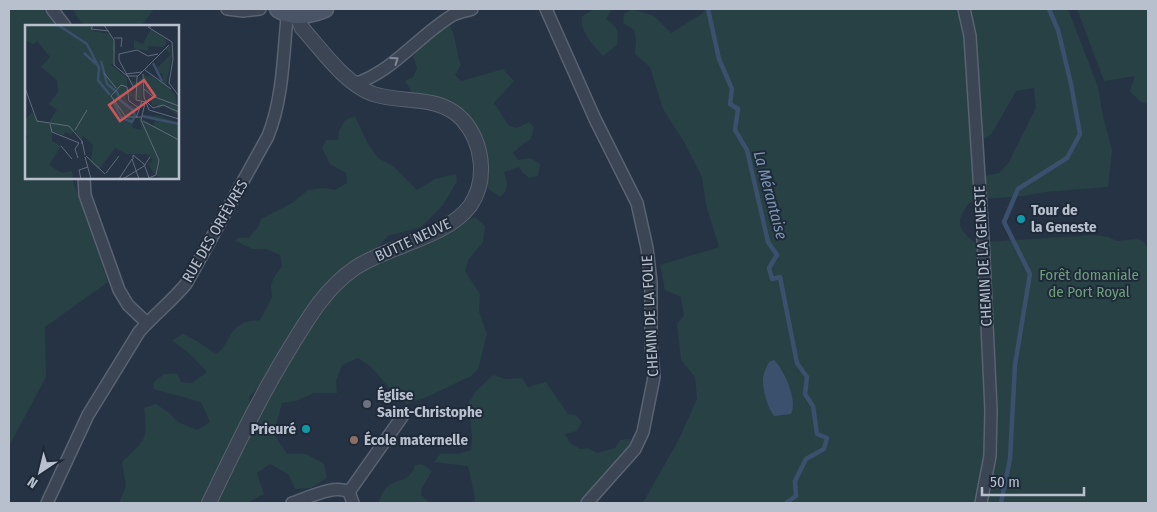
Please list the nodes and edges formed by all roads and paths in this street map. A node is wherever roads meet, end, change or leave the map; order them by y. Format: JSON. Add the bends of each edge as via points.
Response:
{"nodes":[{"id":1,"x":52,"y":9,"type":"edge"},
{"id":2,"x":227,"y":9,"type":"edge"},
{"id":3,"x":260,"y":9,"type":"edge"},
{"id":4,"x":325,"y":9,"type":"edge"},
{"id":5,"x":472,"y":9,"type":"edge"},
{"id":6,"x":546,"y":9,"type":"edge"},
{"id":7,"x":964,"y":9,"type":"edge"},
{"id":8,"x":291,"y":16,"type":"edge"},
{"id":9,"x":64,"y":25,"type":"edge"},
{"id":10,"x":354,"y":84,"type":"junction"},
{"id":11,"x":84,"y":179,"type":"edge"},
{"id":12,"x":147,"y":323,"type":"junction"},
{"id":13,"x":404,"y":414,"type":"dead end"},
{"id":14,"x":351,"y":498,"type":"edge"},
{"id":15,"x":47,"y":503,"type":"edge"},
{"id":16,"x":209,"y":503,"type":"edge"},
{"id":17,"x":292,"y":503,"type":"edge"},
{"id":18,"x":587,"y":503,"type":"edge"},
{"id":19,"x":982,"y":503,"type":"edge"}],
"edges":[{"from":1,"to":9,"type":"street"},
{"from":2,"to":3,"type":"street"},
{"from":4,"to":8,"type":"main road"},
{"from":10,"to":5,"type":"street","one_way":true,"via":[[365,81],[400,57],[437,25],[455,14]]},
{"from":6,"to":18,"type":"street","name":"CHEMIN DE LA FOLIE","via":[[637,203],[651,282],[654,377],[643,432],[635,449]]},
{"from":7,"to":19,"type":"street","name":"CHEMIN DE LA GENESTE","via":[[970,36],[991,410],[990,456]]},
{"from":8,"to":10,"type":"street","name":"BUTTE NEUVE"},
{"from":8,"to":12,"type":"street","name":"RUE DES ORFÈVRES","via":[[278,101],[268,136],[196,270],[172,301]]},
{"from":10,"to":16,"type":"street","name":"BUTTE NEUVE","via":[[390,98],[425,100],[450,109],[461,119],[476,140],[482,168],[476,195],[465,211],[449,224],[356,267],[324,296],[264,391]]},
{"from":11,"to":12,"type":"street","via":[[86,194],[119,290],[128,305]]},
{"from":12,"to":15,"type":"street","name":"RUE DES ORFÈVRES","via":[[88,414]]},
{"from":13,"to":14,"type":"street"},
{"from":14,"to":17,"type":"street","via":[[342,490],[332,490]]}]}
